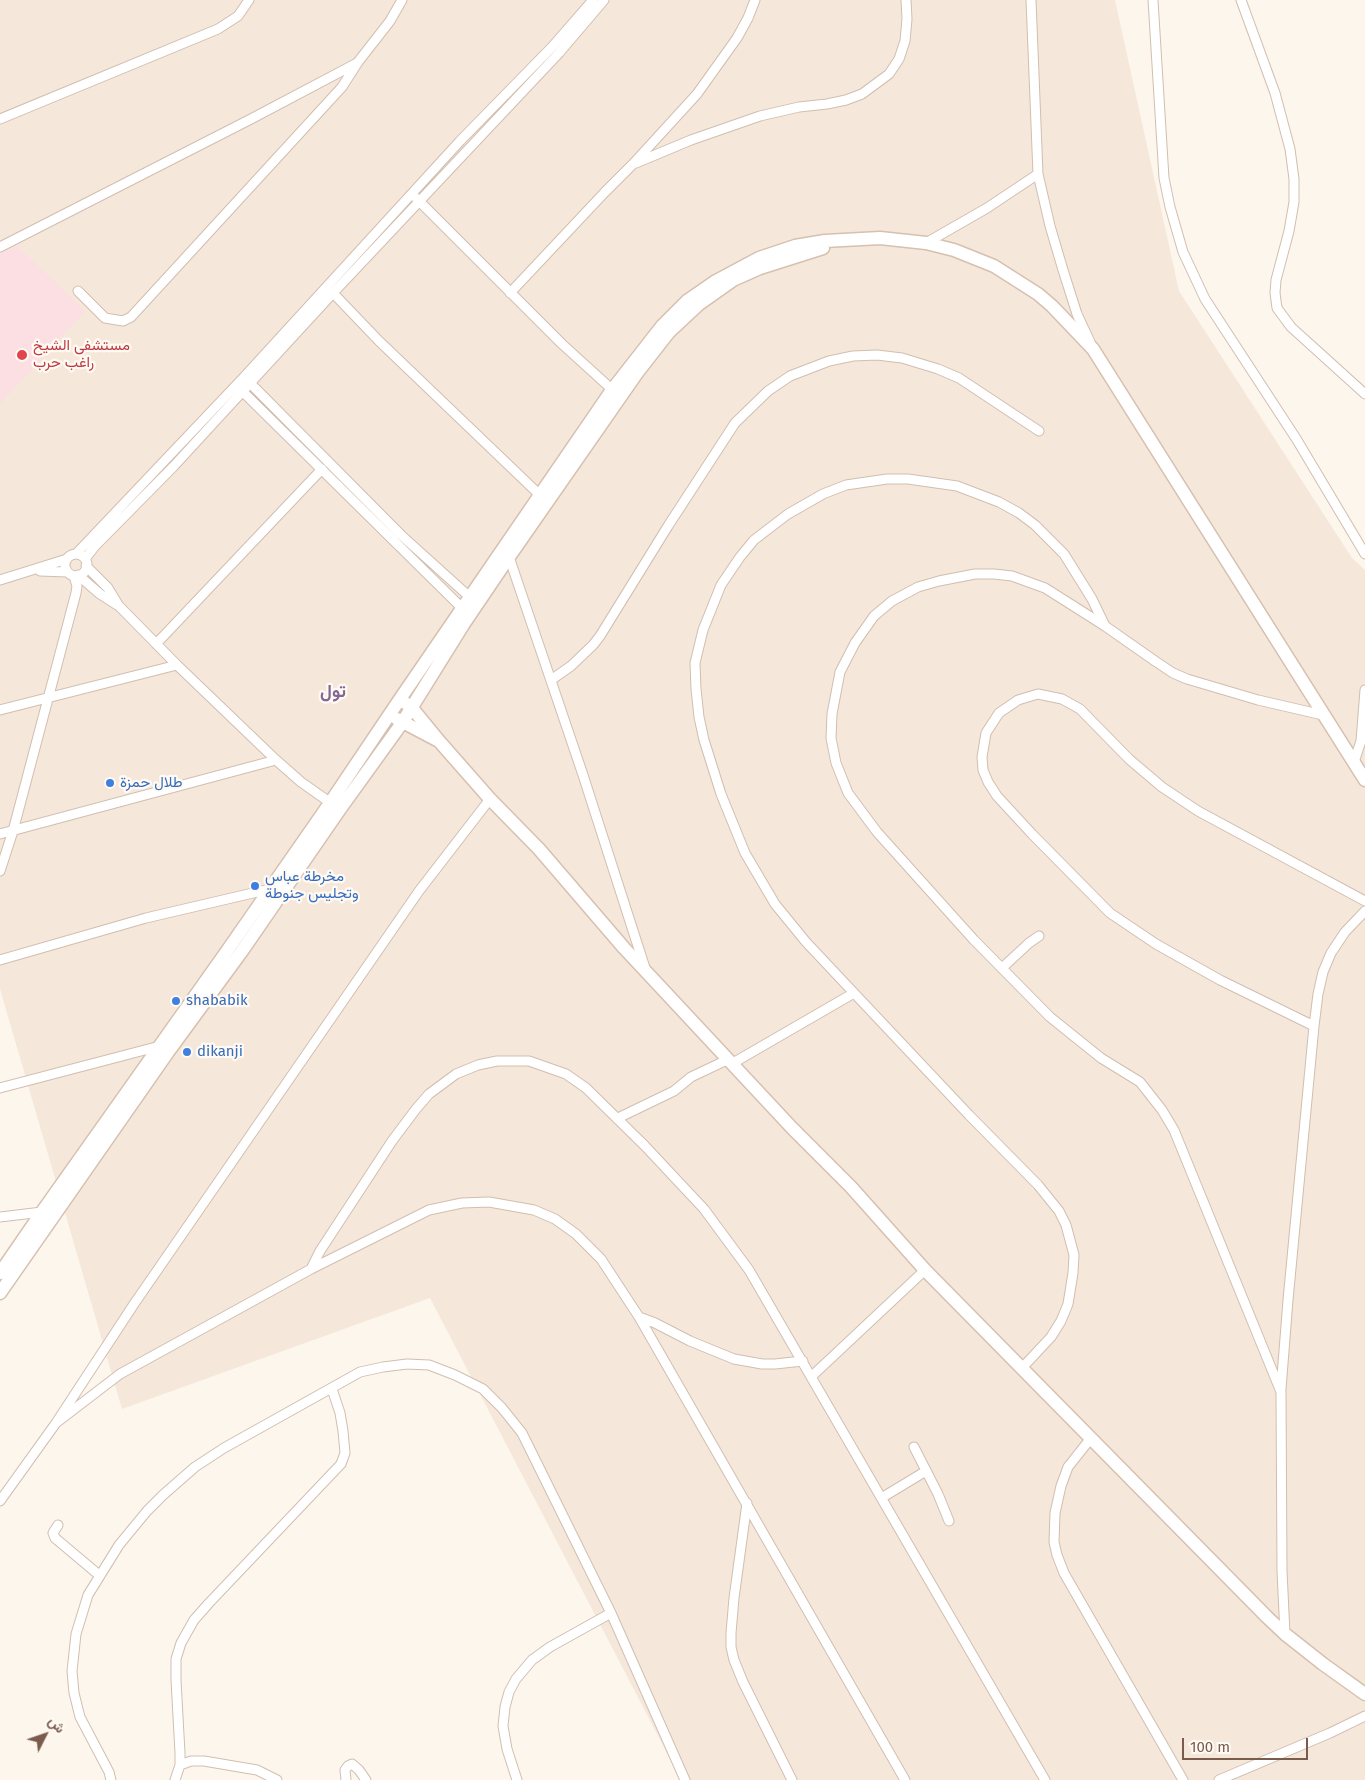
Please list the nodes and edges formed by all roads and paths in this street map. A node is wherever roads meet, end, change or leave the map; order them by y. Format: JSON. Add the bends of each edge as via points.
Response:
{"nodes":[{"id":1,"x":249,"y":0,"type":"edge"},
{"id":2,"x":402,"y":0,"type":"edge"},
{"id":3,"x":593,"y":0,"type":"edge"},
{"id":4,"x":604,"y":0,"type":"edge"},
{"id":5,"x":755,"y":0,"type":"edge"},
{"id":6,"x":906,"y":0,"type":"edge"},
{"id":7,"x":1031,"y":0,"type":"edge"},
{"id":8,"x":1153,"y":0,"type":"edge"},
{"id":9,"x":1241,"y":0,"type":"edge"},
{"id":10,"x":358,"y":62,"type":"junction"},
{"id":11,"x":0,"y":119,"type":"edge"},
{"id":12,"x":633,"y":164,"type":"junction"},
{"id":13,"x":1038,"y":174,"type":"junction"},
{"id":14,"x":412,"y":194,"type":"junction"},
{"id":15,"x":420,"y":201,"type":"junction"},
{"id":16,"x":926,"y":243,"type":"junction"},
{"id":17,"x":0,"y":246,"type":"edge"},
{"id":18,"x":78,"y":291,"type":"dead end"},
{"id":19,"x":333,"y":292,"type":"junction"},
{"id":20,"x":510,"y":293,"type":"junction"},
{"id":21,"x":1093,"y":349,"type":"junction"},
{"id":22,"x":247,"y":380,"type":"junction"},
{"id":23,"x":239,"y":389,"type":"junction"},
{"id":24,"x":617,"y":393,"type":"junction"},
{"id":25,"x":1365,"y":394,"type":"edge"},
{"id":26,"x":1038,"y":431,"type":"dead end"},
{"id":27,"x":322,"y":469,"type":"junction"},
{"id":28,"x":351,"y":492,"type":"junction"},
{"id":29,"x":544,"y":498,"type":"junction"},
{"id":30,"x":76,"y":554,"type":"junction"},
{"id":31,"x":1365,"y":554,"type":"edge"},
{"id":32,"x":509,"y":557,"type":"junction"},
{"id":33,"x":67,"y":559,"type":"junction"},
{"id":34,"x":85,"y":563,"type":"junction"},
{"id":35,"x":32,"y":571,"type":"junction"},
{"id":36,"x":73,"y":574,"type":"junction"},
{"id":37,"x":0,"y":580,"type":"edge"},
{"id":38,"x":469,"y":603,"type":"junction"},
{"id":39,"x":120,"y":606,"type":"junction"},
{"id":40,"x":1105,"y":626,"type":"junction"},
{"id":41,"x":156,"y":644,"type":"junction"},
{"id":42,"x":177,"y":665,"type":"junction"},
{"id":43,"x":550,"y":680,"type":"junction"},
{"id":44,"x":1365,"y":690,"type":"edge"},
{"id":45,"x":47,"y":698,"type":"junction"},
{"id":46,"x":400,"y":699,"type":"junction"},
{"id":47,"x":412,"y":708,"type":"junction"},
{"id":48,"x":0,"y":710,"type":"edge"},
{"id":49,"x":389,"y":714,"type":"junction"},
{"id":50,"x":1323,"y":715,"type":"junction"},
{"id":51,"x":402,"y":722,"type":"junction"},
{"id":52,"x":439,"y":741,"type":"junction"},
{"id":53,"x":276,"y":760,"type":"junction"},
{"id":54,"x":1354,"y":762,"type":"junction"},
{"id":55,"x":1365,"y":780,"type":"edge"},
{"id":56,"x":490,"y":799,"type":"junction"},
{"id":57,"x":335,"y":806,"type":"junction"},
{"id":58,"x":13,"y":832,"type":"junction"},
{"id":59,"x":0,"y":834,"type":"edge"},
{"id":60,"x":0,"y":871,"type":"edge"},
{"id":61,"x":275,"y":892,"type":"junction"},
{"id":62,"x":1365,"y":901,"type":"edge"},
{"id":63,"x":1365,"y":911,"type":"edge"},
{"id":64,"x":1039,"y":936,"type":"dead end"},
{"id":65,"x":0,"y":960,"type":"edge"},
{"id":66,"x":1002,"y":968,"type":"junction"},
{"id":67,"x":647,"y":973,"type":"junction"},
{"id":68,"x":854,"y":993,"type":"junction"},
{"id":69,"x":1314,"y":1026,"type":"junction"},
{"id":70,"x":164,"y":1049,"type":"junction"},
{"id":71,"x":731,"y":1061,"type":"junction"},
{"id":72,"x":0,"y":1088,"type":"edge"},
{"id":73,"x":618,"y":1118,"type":"junction"},
{"id":74,"x":47,"y":1215,"type":"junction"},
{"id":75,"x":0,"y":1217,"type":"edge"},
{"id":76,"x":311,"y":1269,"type":"junction"},
{"id":77,"x":925,"y":1270,"type":"junction"},
{"id":78,"x":0,"y":1273,"type":"edge"},
{"id":79,"x":0,"y":1293,"type":"edge"},
{"id":80,"x":639,"y":1317,"type":"junction"},
{"id":81,"x":803,"y":1361,"type":"junction"},
{"id":82,"x":1022,"y":1368,"type":"junction"},
{"id":83,"x":812,"y":1376,"type":"junction"},
{"id":84,"x":332,"y":1389,"type":"junction"},
{"id":85,"x":1281,"y":1392,"type":"junction"},
{"id":86,"x":56,"y":1423,"type":"junction"},
{"id":87,"x":1091,"y":1438,"type":"junction"},
{"id":88,"x":914,"y":1447,"type":"dead end"},
{"id":89,"x":926,"y":1471,"type":"junction"},
{"id":90,"x":883,"y":1497,"type":"junction"},
{"id":91,"x":0,"y":1501,"type":"edge"},
{"id":92,"x":747,"y":1503,"type":"junction"},
{"id":93,"x":949,"y":1521,"type":"dead end"},
{"id":94,"x":58,"y":1525,"type":"dead end"},
{"id":95,"x":99,"y":1575,"type":"junction"},
{"id":96,"x":611,"y":1613,"type":"junction"},
{"id":97,"x":1285,"y":1634,"type":"junction"},
{"id":98,"x":1365,"y":1694,"type":"edge"},
{"id":99,"x":1365,"y":1716,"type":"edge"},
{"id":100,"x":180,"y":1765,"type":"junction"},
{"id":101,"x":111,"y":1780,"type":"edge"},
{"id":102,"x":176,"y":1780,"type":"edge"},
{"id":103,"x":277,"y":1780,"type":"edge"},
{"id":104,"x":346,"y":1780,"type":"edge"},
{"id":105,"x":366,"y":1780,"type":"edge"},
{"id":106,"x":517,"y":1780,"type":"edge"},
{"id":107,"x":684,"y":1780,"type":"edge"},
{"id":108,"x":792,"y":1780,"type":"edge"},
{"id":109,"x":905,"y":1780,"type":"edge"},
{"id":110,"x":1045,"y":1780,"type":"edge"},
{"id":111,"x":1183,"y":1780,"type":"edge"},
{"id":112,"x":1219,"y":1780,"type":"edge"}],
"edges":[{"from":1,"to":11,"type":"street","via":[[238,16],[218,29]]},
{"from":2,"to":10,"type":"street"},
{"from":3,"to":14,"type":"street"},
{"from":4,"to":15,"type":"street","via":[[559,53]]},
{"from":5,"to":12,"type":"street","via":[[748,18],[719,64]]},
{"from":6,"to":12,"type":"street","via":[[905,41],[899,59],[889,74],[862,94],[760,116]]},
{"from":7,"to":13,"type":"street"},
{"from":8,"to":31,"type":"street","via":[[1164,178],[1183,252],[1204,299],[1297,440]]},
{"from":9,"to":25,"type":"street","via":[[1275,93],[1290,149],[1294,179],[1294,202],[1276,280],[1277,308],[1291,327]]},
{"from":10,"to":17,"type":"street"},
{"from":10,"to":18,"type":"street","via":[[342,87],[131,317],[121,322],[105,318]]},
{"from":12,"to":20,"type":"street"},
{"from":13,"to":16,"type":"street"},
{"from":13,"to":21,"type":"street","via":[[1063,270],[1077,314]]},
{"from":14,"to":15,"type":"street"},
{"from":14,"to":22,"type":"street"},
{"from":15,"to":19,"type":"street"},
{"from":15,"to":20,"type":"street"},
{"from":16,"to":21,"type":"street","via":[[973,257],[1018,280],[1052,306]]},
{"from":16,"to":24,"type":"street","via":[[880,238],[825,241],[795,246],[748,262],[687,302],[662,326]]},
{"from":19,"to":22,"type":"street"},
{"from":19,"to":29,"type":"street","via":[[379,341]]},
{"from":20,"to":24,"type":"street"},
{"from":21,"to":50,"type":"street"},
{"from":22,"to":23,"type":"street"},
{"from":22,"to":28,"type":"street"},
{"from":23,"to":27,"type":"street"},
{"from":23,"to":30,"type":"street"},
{"from":23,"to":34,"type":"street","via":[[144,497],[95,546]]},
{"from":24,"to":29,"type":"street"},
{"from":26,"to":43,"type":"street","via":[[959,378],[902,358],[853,356],[822,363],[790,376],[768,391],[735,424],[593,646]]},
{"from":27,"to":28,"type":"street"},
{"from":27,"to":41,"type":"street"},
{"from":28,"to":38,"type":"street"},
{"from":29,"to":32,"type":"street"},
{"from":29,"to":38,"type":"street"},
{"from":30,"to":33,"type":"street"},
{"from":30,"to":34,"type":"street"},
{"from":32,"to":38,"type":"street"},
{"from":32,"to":43,"type":"street"},
{"from":33,"to":35,"type":"street"},
{"from":33,"to":36,"type":"street","via":[[65,566]]},
{"from":34,"to":36,"type":"street","via":[[84,572]]},
{"from":34,"to":39,"type":"street"},
{"from":35,"to":36,"type":"street"},
{"from":35,"to":37,"type":"street"},
{"from":36,"to":39,"type":"street"},
{"from":36,"to":45,"type":"street","via":[[77,589]]},
{"from":38,"to":46,"type":"street"},
{"from":38,"to":47,"type":"street"},
{"from":39,"to":41,"type":"street"},
{"from":40,"to":50,"type":"street","via":[[1173,673],[1258,700]]},
{"from":40,"to":66,"type":"street","via":[[1031,582],[994,574],[958,576],[918,588],[892,601],[867,625],[840,672],[830,738],[848,793],[898,856]]},
{"from":40,"to":68,"type":"street","via":[[1092,598],[1064,554],[1035,525],[999,502],[957,486],[908,479],[846,485],[812,499],[775,523],[754,540],[735,563],[711,608],[695,663],[704,740],[734,829],[756,873],[783,914]]},
{"from":41,"to":42,"type":"street"},
{"from":42,"to":45,"type":"street"},
{"from":42,"to":53,"type":"street"},
{"from":43,"to":67,"type":"street"},
{"from":44,"to":54,"type":"street","via":[[1361,741]]},
{"from":45,"to":48,"type":"street"},
{"from":45,"to":58,"type":"street"},
{"from":46,"to":47,"type":"street"},
{"from":46,"to":49,"type":"street"},
{"from":47,"to":51,"type":"street"},
{"from":47,"to":52,"type":"street"},
{"from":49,"to":51,"type":"street"},
{"from":49,"to":57,"type":"street"},
{"from":50,"to":54,"type":"street"},
{"from":51,"to":52,"type":"street"},
{"from":51,"to":57,"type":"street"},
{"from":52,"to":56,"type":"street"},
{"from":53,"to":57,"type":"street"},
{"from":53,"to":58,"type":"street"},
{"from":54,"to":55,"type":"street"},
{"from":56,"to":67,"type":"street","via":[[539,849]]},
{"from":56,"to":86,"type":"street","via":[[419,891],[134,1304]]},
{"from":57,"to":61,"type":"street"},
{"from":58,"to":59,"type":"street"},
{"from":58,"to":60,"type":"street"},
{"from":61,"to":65,"type":"street","via":[[146,918]]},
{"from":61,"to":70,"type":"street"},
{"from":62,"to":69,"type":"street","via":[[1198,811],[1162,787],[1080,709],[1062,699],[1038,694],[1018,700],[999,713],[986,732],[983,770],[997,796],[1110,913],[1156,944],[1220,980]]},
{"from":63,"to":69,"type":"street","via":[[1330,953],[1322,972]]},
{"from":64,"to":66,"type":"street"},
{"from":66,"to":85,"type":"street","via":[[1050,1017],[1101,1058],[1140,1082],[1162,1110],[1174,1130]]},
{"from":67,"to":71,"type":"street"},
{"from":68,"to":71,"type":"street"},
{"from":68,"to":82,"type":"street","via":[[1038,1185],[1066,1225],[1074,1255],[1068,1304],[1051,1337]]},
{"from":69,"to":85,"type":"street"},
{"from":70,"to":72,"type":"street"},
{"from":70,"to":74,"type":"street"},
{"from":71,"to":73,"type":"street","via":[[691,1077],[674,1091]]},
{"from":71,"to":77,"type":"street"},
{"from":73,"to":76,"type":"street","via":[[586,1088],[547,1066],[529,1061],[497,1061],[465,1070],[435,1089],[416,1109]]},
{"from":73,"to":81,"type":"street","via":[[727,1238]]},
{"from":74,"to":75,"type":"street"},
{"from":74,"to":78,"type":"street"},
{"from":74,"to":79,"type":"street"},
{"from":76,"to":80,"type":"street","via":[[429,1210],[462,1203],[489,1202],[534,1210],[555,1219],[576,1234],[601,1259]]},
{"from":76,"to":86,"type":"street","via":[[120,1374]]},
{"from":77,"to":82,"type":"street"},
{"from":77,"to":83,"type":"street"},
{"from":80,"to":81,"type":"street","via":[[734,1359],[762,1364]]},
{"from":80,"to":92,"type":"street"},
{"from":81,"to":83,"type":"street"},
{"from":82,"to":87,"type":"street"},
{"from":83,"to":90,"type":"street"},
{"from":84,"to":95,"type":"street","via":[[195,1467],[146,1511]]},
{"from":84,"to":96,"type":"street","via":[[360,1372],[407,1364],[429,1365],[483,1389],[522,1433]]},
{"from":84,"to":100,"type":"street","via":[[343,1431],[345,1453],[341,1464],[209,1603],[194,1620],[181,1643],[176,1659]]},
{"from":85,"to":97,"type":"street"},
{"from":86,"to":91,"type":"street"},
{"from":87,"to":97,"type":"street"},
{"from":87,"to":111,"type":"street","via":[[1068,1467],[1061,1486],[1055,1513],[1056,1555]]},
{"from":88,"to":89,"type":"street"},
{"from":89,"to":90,"type":"street"},
{"from":89,"to":93,"type":"street"},
{"from":90,"to":110,"type":"street"},
{"from":92,"to":108,"type":"street","via":[[731,1647],[744,1682]]},
{"from":92,"to":109,"type":"street"},
{"from":94,"to":95,"type":"street","via":[[53,1533],[55,1538]]},
{"from":95,"to":101,"type":"street","via":[[88,1595],[76,1634],[72,1672],[80,1717]]},
{"from":96,"to":106,"type":"street","via":[[550,1647],[532,1660],[516,1679],[509,1692],[503,1726]]},
{"from":96,"to":107,"type":"street"},
{"from":97,"to":98,"type":"street"},
{"from":99,"to":112,"type":"street"},
{"from":100,"to":102,"type":"street"},
{"from":100,"to":103,"type":"street","via":[[204,1761],[257,1770]]},
{"from":104,"to":105,"type":"street","via":[[350,1764]]}]}
